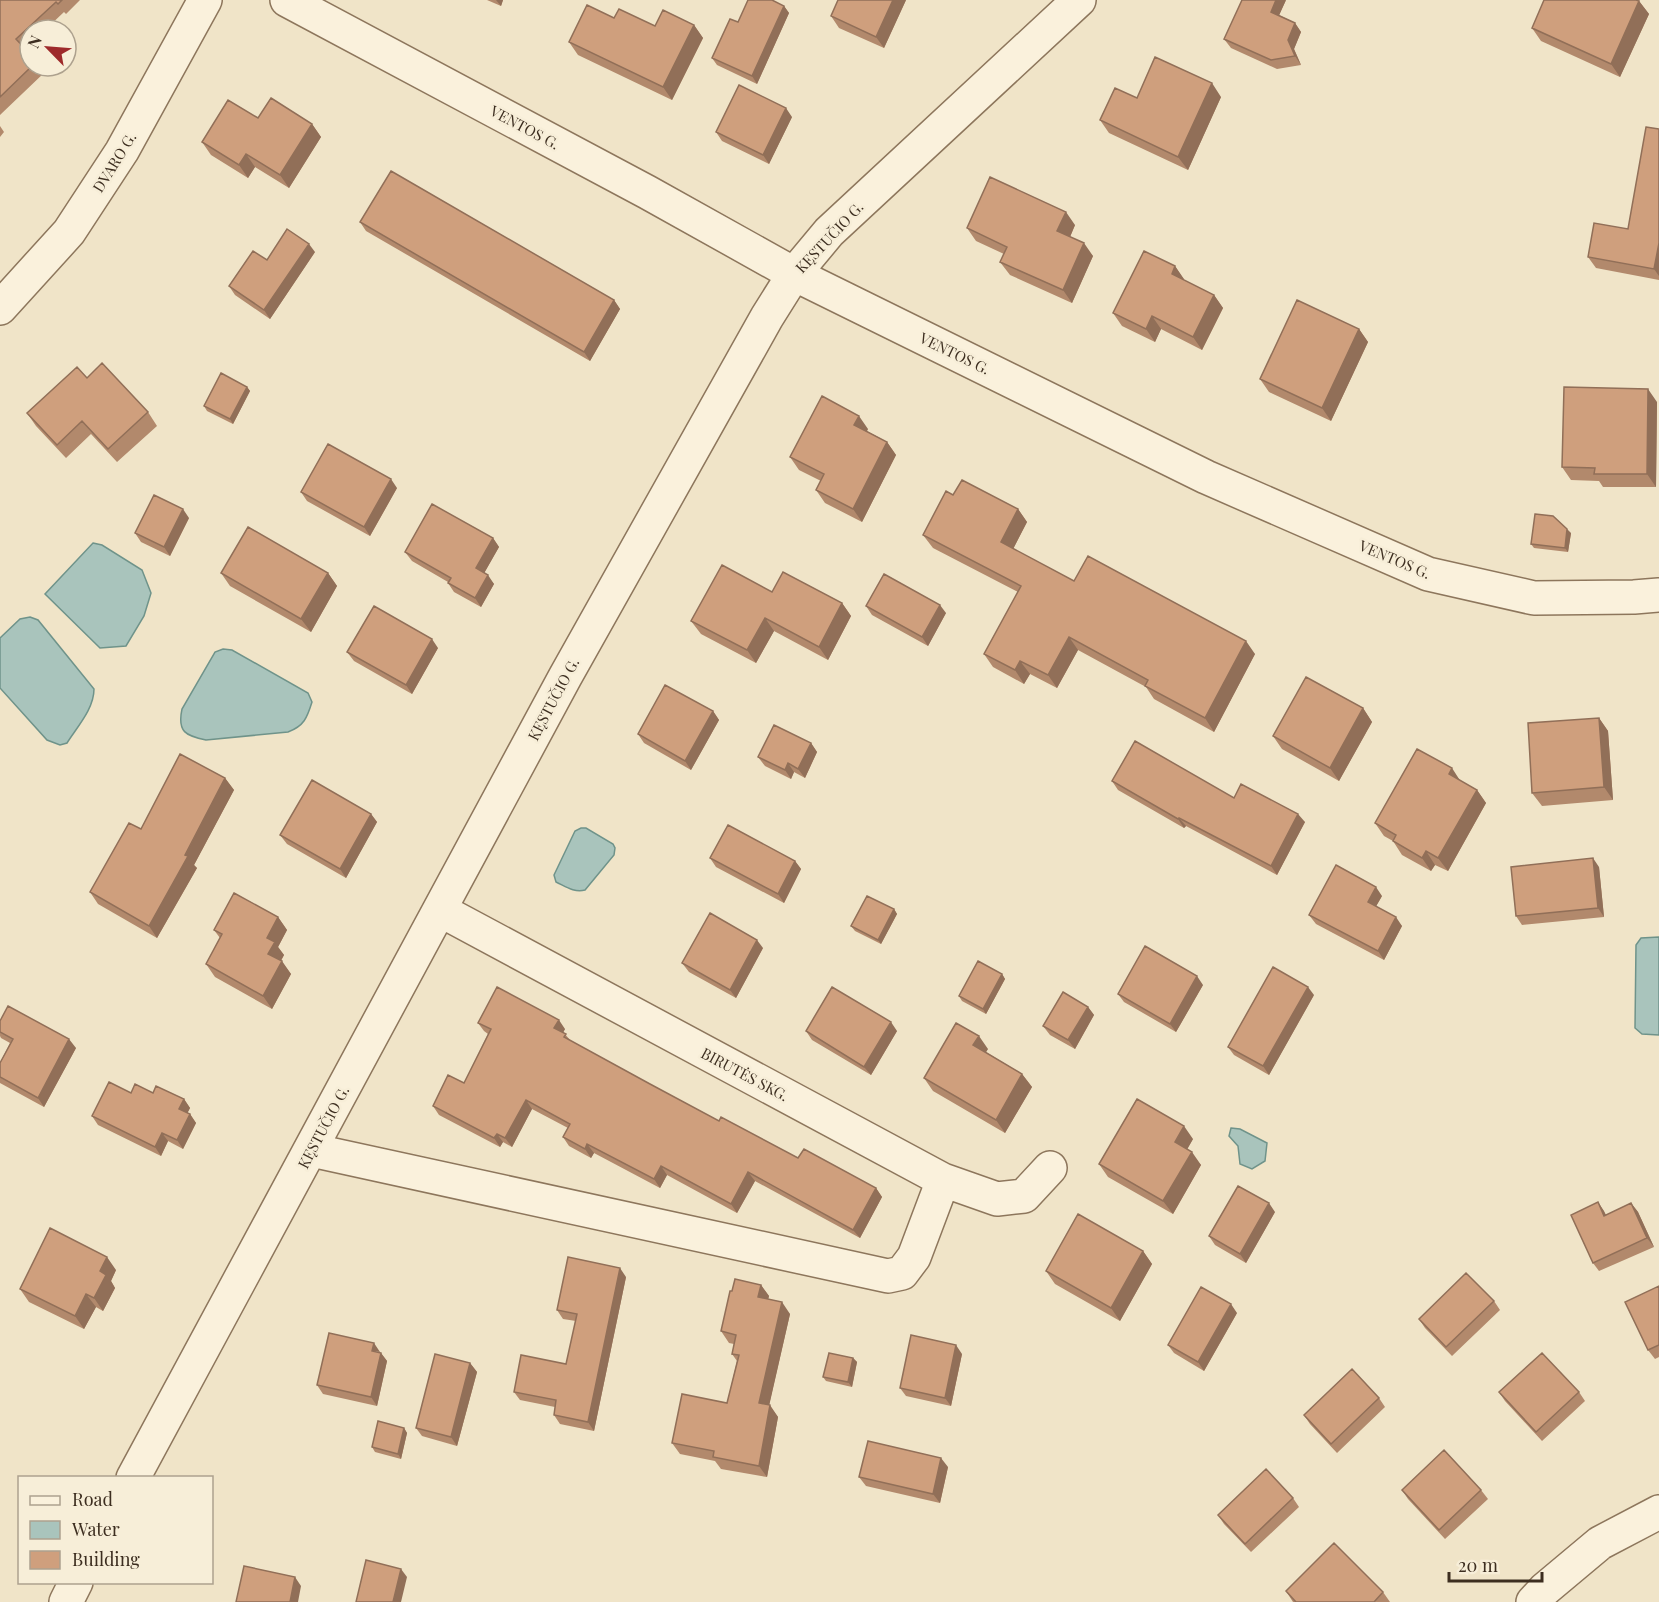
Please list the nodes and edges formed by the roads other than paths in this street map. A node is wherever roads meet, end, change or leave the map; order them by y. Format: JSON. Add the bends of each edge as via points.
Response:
{"nodes":[{"id":1,"x":205,"y":0,"type":"edge"},
{"id":2,"x":286,"y":0,"type":"edge"},
{"id":3,"x":1079,"y":0,"type":"edge"},
{"id":4,"x":794,"y":274,"type":"junction"},
{"id":5,"x":0,"y":308,"type":"edge"},
{"id":6,"x":1659,"y":595,"type":"edge"},
{"id":7,"x":440,"y":910,"type":"junction"},
{"id":8,"x":311,"y":1150,"type":"junction"},
{"id":9,"x":1050,"y":1168,"type":"dead end"},
{"id":10,"x":943,"y":1180,"type":"junction"},
{"id":11,"x":134,"y":1476,"type":"edge"},
{"id":12,"x":1659,"y":1512,"type":"edge"},
{"id":13,"x":75,"y":1584,"type":"edge"},
{"id":14,"x":66,"y":1602,"type":"edge"},
{"id":15,"x":1533,"y":1602,"type":"edge"}],
"edges":[{"from":1,"to":5,"type":"street","name":"DVARO G.","via":[[122,151],[69,232]]},
{"from":2,"to":4,"type":"street","name":"VENTOS G."},
{"from":3,"to":4,"type":"street","name":"KĘSTUČIO G.","via":[[829,232]]},
{"from":4,"to":6,"type":"street","name":"VENTOS G.","via":[[1206,477],[1428,574],[1534,597]]},
{"from":4,"to":7,"type":"street","name":"KĘSTUČIO G.","via":[[565,677]]},
{"from":7,"to":8,"type":"street","name":"KĘSTUČIO G."},
{"from":7,"to":10,"type":"street","name":"BIRUTĖS SKG."},
{"from":8,"to":10,"type":"street","via":[[888,1276],[902,1273],[914,1257]]},
{"from":8,"to":11,"type":"street","name":"KĘSTUČIO G."},
{"from":9,"to":10,"type":"street","name":"BIRUTĖS SKG.","via":[[1024,1196],[996,1199]]},
{"from":12,"to":15,"type":"street","via":[[1600,1543]]},
{"from":13,"to":14,"type":"street"}]}
